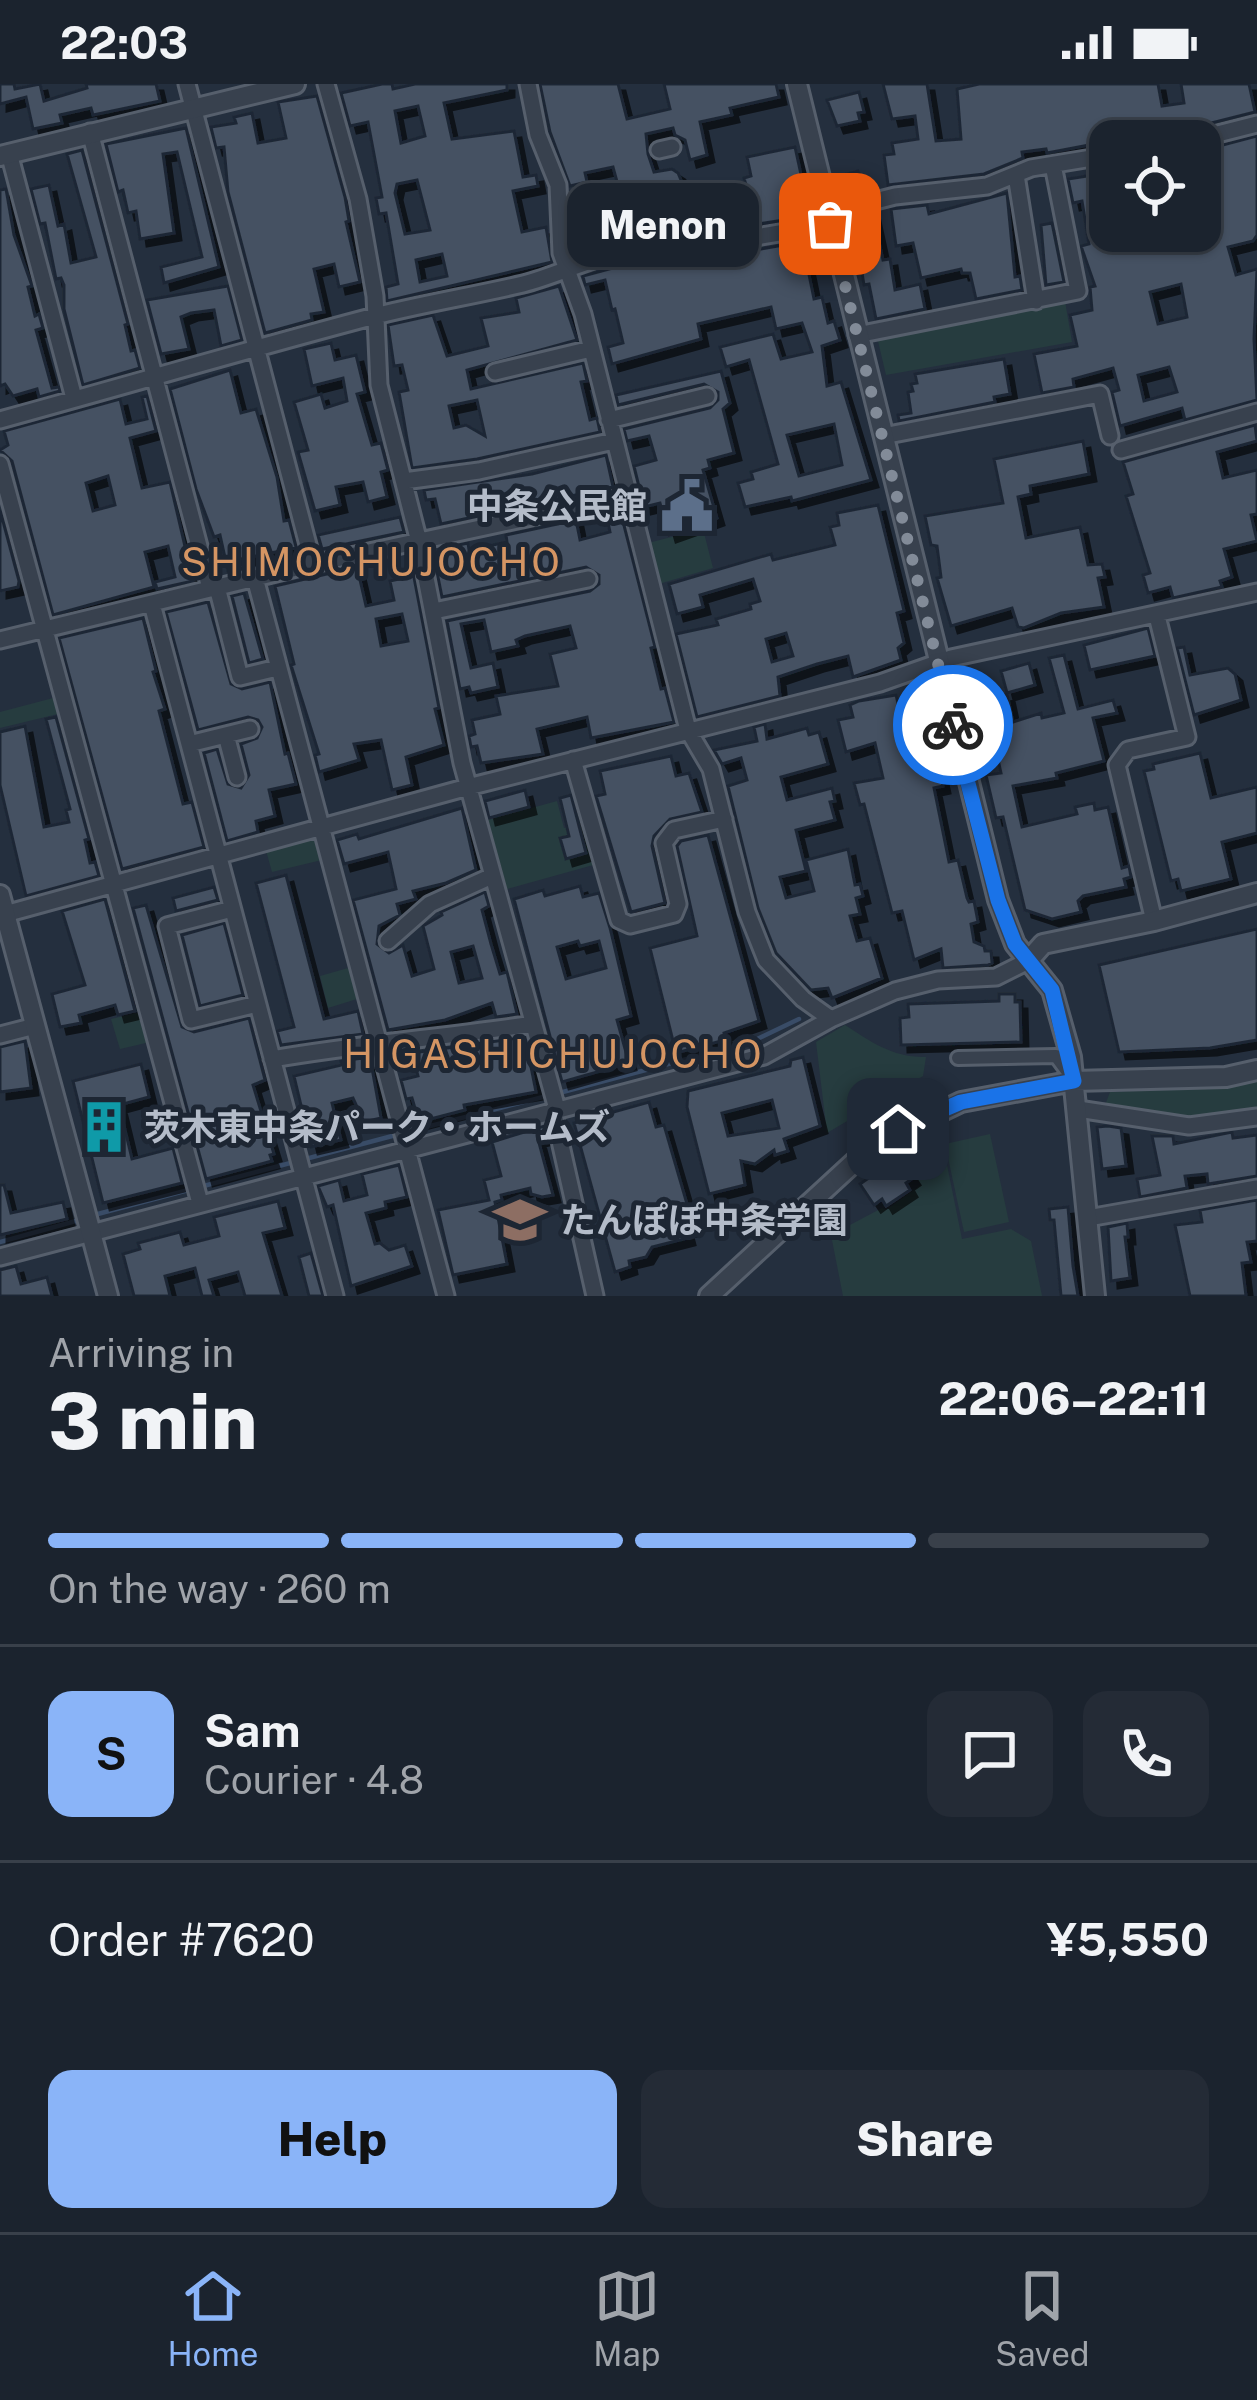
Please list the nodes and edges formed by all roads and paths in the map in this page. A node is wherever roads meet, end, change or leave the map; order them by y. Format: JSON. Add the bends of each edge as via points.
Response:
{"nodes":[{"id":1,"x":187,"y":84,"type":"edge"},
{"id":2,"x":295,"y":84,"type":"edge"},
{"id":3,"x":326,"y":84,"type":"edge"},
{"id":4,"x":528,"y":84,"type":"edge"},
{"id":5,"x":796,"y":84,"type":"edge"},
{"id":6,"x":194,"y":107,"type":"junction"},
{"id":7,"x":1257,"y":124,"type":"edge"},
{"id":8,"x":90,"y":132,"type":"junction"},
{"id":9,"x":1221,"y":133,"type":"edge"},
{"id":10,"x":4,"y":155,"type":"edge"},
{"id":11,"x":1089,"y":159,"type":"edge"},
{"id":12,"x":1054,"y":165,"type":"junction"},
{"id":13,"x":1016,"y":176,"type":"junction"},
{"id":14,"x":824,"y":219,"type":"junction"},
{"id":15,"x":566,"y":270,"type":"junction"},
{"id":16,"x":1036,"y":301,"type":"junction"},
{"id":17,"x":376,"y":316,"type":"junction"},
{"id":18,"x":857,"y":335,"type":"junction"},
{"id":19,"x":257,"y":347,"type":"junction"},
{"id":20,"x":591,"y":349,"type":"junction"},
{"id":21,"x":495,"y":372,"type":"dead end"},
{"id":22,"x":152,"y":375,"type":"junction"},
{"id":23,"x":707,"y":396,"type":"dead end"},
{"id":24,"x":74,"y":398,"type":"junction"},
{"id":25,"x":1257,"y":412,"type":"edge"},
{"id":26,"x":0,"y":420,"type":"edge"},
{"id":27,"x":609,"y":420,"type":"junction"},
{"id":28,"x":883,"y":436,"type":"junction"},
{"id":29,"x":614,"y":441,"type":"junction"},
{"id":30,"x":0,"y":464,"type":"edge"},
{"id":31,"x":404,"y":481,"type":"junction"},
{"id":32,"x":629,"y":496,"type":"junction"},
{"id":33,"x":419,"y":542,"type":"junction"},
{"id":34,"x":313,"y":564,"type":"junction"},
{"id":35,"x":255,"y":578,"type":"junction"},
{"id":36,"x":588,"y":579,"type":"dead end"},
{"id":37,"x":214,"y":588,"type":"junction"},
{"id":38,"x":1257,"y":592,"type":"edge"},
{"id":39,"x":152,"y":604,"type":"junction"},
{"id":40,"x":434,"y":611,"type":"junction"},
{"id":41,"x":1157,"y":616,"type":"junction"},
{"id":42,"x":45,"y":628,"type":"junction"},
{"id":43,"x":0,"y":640,"type":"edge"},
{"id":44,"x":939,"y":663,"type":"junction"},
{"id":45,"x":277,"y":668,"type":"junction"},
{"id":46,"x":250,"y":729,"type":"dead end"},
{"id":47,"x":688,"y":730,"type":"junction"},
{"id":48,"x":226,"y":735,"type":"junction"},
{"id":49,"x":189,"y":744,"type":"junction"},
{"id":50,"x":573,"y":760,"type":"junction"},
{"id":51,"x":237,"y":777,"type":"dead end"},
{"id":52,"x":468,"y":787,"type":"junction"},
{"id":53,"x":724,"y":819,"type":"junction"},
{"id":54,"x":320,"y":828,"type":"junction"},
{"id":55,"x":218,"y":856,"type":"junction"},
{"id":56,"x":492,"y":876,"type":"junction"},
{"id":57,"x":114,"y":886,"type":"junction"},
{"id":58,"x":1257,"y":893,"type":"edge"},
{"id":59,"x":232,"y":909,"type":"junction"},
{"id":60,"x":3,"y":913,"type":"edge"},
{"id":61,"x":1154,"y":921,"type":"junction"},
{"id":62,"x":388,"y":941,"type":"dead end"},
{"id":63,"x":1028,"y":961,"type":"junction"},
{"id":64,"x":257,"y":1004,"type":"junction"},
{"id":65,"x":831,"y":1019,"type":"junction"},
{"id":66,"x":533,"y":1024,"type":"junction"},
{"id":67,"x":35,"y":1026,"type":"junction"},
{"id":68,"x":0,"y":1035,"type":"edge"},
{"id":69,"x":379,"y":1041,"type":"junction"},
{"id":70,"x":958,"y":1058,"type":"dead end"},
{"id":71,"x":272,"y":1059,"type":"junction"},
{"id":72,"x":1257,"y":1070,"type":"edge"},
{"id":73,"x":1074,"y":1081,"type":"junction"},
{"id":74,"x":554,"y":1102,"type":"junction"},
{"id":75,"x":1078,"y":1109,"type":"junction"},
{"id":76,"x":1257,"y":1118,"type":"edge"},
{"id":77,"x":404,"y":1139,"type":"junction"},
{"id":78,"x":300,"y":1166,"type":"junction"},
{"id":79,"x":1257,"y":1188,"type":"edge"},
{"id":80,"x":197,"y":1194,"type":"junction"},
{"id":81,"x":1088,"y":1218,"type":"junction"},
{"id":82,"x":88,"y":1222,"type":"junction"},
{"id":83,"x":0,"y":1256,"type":"edge"},
{"id":84,"x":108,"y":1296,"type":"edge"},
{"id":85,"x":334,"y":1296,"type":"edge"},
{"id":86,"x":446,"y":1296,"type":"edge"},
{"id":87,"x":595,"y":1296,"type":"edge"},
{"id":88,"x":709,"y":1296,"type":"edge"},
{"id":89,"x":1095,"y":1296,"type":"edge"}],
"edges":[{"from":1,"to":6,"type":"street"},
{"from":2,"to":6,"type":"street"},
{"from":3,"to":17,"type":"street","via":[[358,199]]},
{"from":4,"to":15,"type":"street","via":[[558,185]]},
{"from":5,"to":14,"type":"street"},
{"from":6,"to":8,"type":"street"},
{"from":6,"to":19,"type":"street"},
{"from":7,"to":9,"type":"street"},
{"from":8,"to":10,"type":"street"},
{"from":8,"to":22,"type":"street"},
{"from":10,"to":24,"type":"street"},
{"from":11,"to":12,"type":"street"},
{"from":12,"to":13,"type":"street"},
{"from":12,"to":16,"type":"street","via":[[1078,291]]},
{"from":13,"to":14,"type":"street","via":[[987,187],[896,196]]},
{"from":13,"to":16,"type":"street"},
{"from":14,"to":15,"type":"street","via":[[672,251],[648,246]]},
{"from":14,"to":18,"type":"street"},
{"from":15,"to":17,"type":"street"},
{"from":15,"to":20,"type":"street"},
{"from":16,"to":18,"type":"street"},
{"from":17,"to":19,"type":"street"},
{"from":17,"to":31,"type":"street","via":[[379,386]]},
{"from":18,"to":28,"type":"street"},
{"from":19,"to":22,"type":"street"},
{"from":19,"to":34,"type":"street"},
{"from":20,"to":21,"type":"street"},
{"from":20,"to":27,"type":"street"},
{"from":22,"to":24,"type":"street"},
{"from":22,"to":37,"type":"street"},
{"from":23,"to":27,"type":"street"},
{"from":24,"to":26,"type":"street"},
{"from":25,"to":28,"type":"street","via":[[1115,443],[1100,394]]},
{"from":27,"to":29,"type":"street"},
{"from":28,"to":44,"type":"street"},
{"from":29,"to":31,"type":"street"},
{"from":29,"to":32,"type":"street"},
{"from":30,"to":42,"type":"street"},
{"from":31,"to":33,"type":"street"},
{"from":32,"to":33,"type":"street"},
{"from":32,"to":47,"type":"street"},
{"from":33,"to":34,"type":"street"},
{"from":33,"to":40,"type":"street"},
{"from":34,"to":35,"type":"street"},
{"from":35,"to":37,"type":"street"},
{"from":35,"to":45,"type":"street"},
{"from":36,"to":40,"type":"street"},
{"from":37,"to":39,"type":"street"},
{"from":37,"to":45,"type":"street","via":[[240,677]]},
{"from":38,"to":41,"type":"street"},
{"from":39,"to":42,"type":"street"},
{"from":39,"to":49,"type":"street"},
{"from":40,"to":52,"type":"street"},
{"from":41,"to":44,"type":"street"},
{"from":41,"to":61,"type":"street","via":[[1187,737],[1128,750],[1117,765]]},
{"from":42,"to":43,"type":"street"},
{"from":42,"to":57,"type":"street"},
{"from":44,"to":47,"type":"street"},
{"from":44,"to":63,"type":"street","via":[[998,900]]},
{"from":45,"to":54,"type":"street"},
{"from":46,"to":48,"type":"street"},
{"from":47,"to":50,"type":"street"},
{"from":47,"to":53,"type":"street"},
{"from":48,"to":49,"type":"street"},
{"from":48,"to":51,"type":"street"},
{"from":49,"to":55,"type":"street"},
{"from":50,"to":52,"type":"street"},
{"from":50,"to":53,"type":"street","via":[[620,920],[631,926],[674,914],[664,843],[674,830]]},
{"from":52,"to":54,"type":"street"},
{"from":52,"to":56,"type":"street"},
{"from":53,"to":65,"type":"street","via":[[766,960]]},
{"from":54,"to":55,"type":"street"},
{"from":54,"to":69,"type":"street"},
{"from":55,"to":57,"type":"street"},
{"from":55,"to":59,"type":"street"},
{"from":56,"to":62,"type":"street","via":[[430,904]]},
{"from":56,"to":66,"type":"street"},
{"from":57,"to":60,"type":"street"},
{"from":57,"to":80,"type":"street"},
{"from":58,"to":61,"type":"street"},
{"from":59,"to":64,"type":"street"},
{"from":59,"to":64,"type":"street","via":[[166,926],[191,1020]]},
{"from":60,"to":67,"type":"street"},
{"from":61,"to":63,"type":"street","via":[[1043,944]]},
{"from":63,"to":65,"type":"street","via":[[995,977],[896,991]]},
{"from":63,"to":73,"type":"street","via":[[1052,990]]},
{"from":64,"to":71,"type":"street"},
{"from":65,"to":74,"type":"street","via":[[764,1056]]},
{"from":66,"to":69,"type":"street"},
{"from":66,"to":74,"type":"street"},
{"from":67,"to":68,"type":"street"},
{"from":67,"to":82,"type":"street"},
{"from":69,"to":71,"type":"street"},
{"from":69,"to":77,"type":"street"},
{"from":70,"to":73,"type":"street","via":[[1056,1056]]},
{"from":71,"to":78,"type":"street"},
{"from":72,"to":73,"type":"street"},
{"from":73,"to":75,"type":"street"},
{"from":73,"to":88,"type":"street","via":[[961,1102],[898,1129]]},
{"from":74,"to":77,"type":"street"},
{"from":74,"to":87,"type":"street"},
{"from":75,"to":76,"type":"street","via":[[1190,1126]]},
{"from":75,"to":81,"type":"street"},
{"from":77,"to":78,"type":"street"},
{"from":77,"to":86,"type":"street"},
{"from":78,"to":80,"type":"street"},
{"from":78,"to":85,"type":"street"},
{"from":79,"to":81,"type":"street"},
{"from":80,"to":82,"type":"street"},
{"from":81,"to":89,"type":"street"},
{"from":82,"to":83,"type":"street"},
{"from":82,"to":84,"type":"street"}]}
